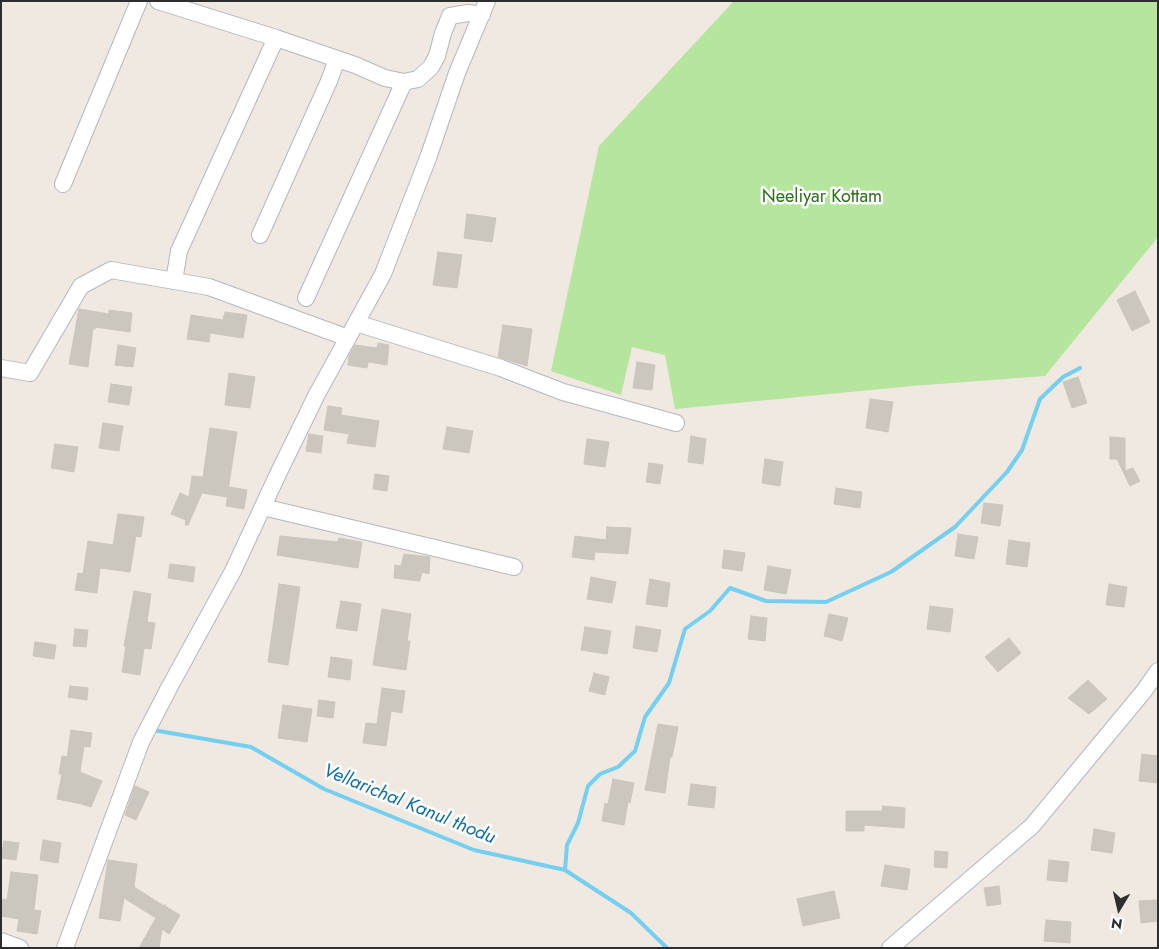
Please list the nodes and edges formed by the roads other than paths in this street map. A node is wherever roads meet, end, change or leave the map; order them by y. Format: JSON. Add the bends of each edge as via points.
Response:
{"nodes":[{"id":1,"x":139,"y":1,"type":"edge"},
{"id":2,"x":158,"y":1,"type":"edge"},
{"id":3,"x":484,"y":8,"type":"edge"},
{"id":4,"x":276,"y":38,"type":"junction"},
{"id":5,"x":337,"y":59,"type":"junction"},
{"id":6,"x":404,"y":82,"type":"junction"},
{"id":7,"x":64,"y":184,"type":"dead end"},
{"id":8,"x":260,"y":234,"type":"dead end"},
{"id":9,"x":174,"y":281,"type":"junction"},
{"id":10,"x":306,"y":298,"type":"dead end"},
{"id":11,"x":356,"y":323,"type":"junction"},
{"id":12,"x":348,"y":338,"type":"junction"},
{"id":13,"x":1,"y":368,"type":"edge"},
{"id":14,"x":676,"y":423,"type":"dead end"},
{"id":15,"x":263,"y":507,"type":"junction"},
{"id":16,"x":514,"y":567,"type":"dead end"},
{"id":17,"x":1158,"y":671,"type":"edge"},
{"id":18,"x":1,"y":941,"type":"edge"},
{"id":19,"x":20,"y":948,"type":"edge"},
{"id":20,"x":65,"y":948,"type":"edge"},
{"id":21,"x":890,"y":948,"type":"edge"}],
"edges":[{"from":1,"to":7,"type":"street"},
{"from":2,"to":4,"type":"street"},
{"from":3,"to":6,"type":"street","via":[[450,16],[431,67],[418,79]]},
{"from":3,"to":11,"type":"street","via":[[383,274]]},
{"from":4,"to":5,"type":"street"},
{"from":4,"to":9,"type":"street","via":[[179,251]]},
{"from":5,"to":6,"type":"street"},
{"from":5,"to":8,"type":"street"},
{"from":6,"to":10,"type":"street"},
{"from":9,"to":12,"type":"street","via":[[209,287]]},
{"from":9,"to":13,"type":"street","via":[[111,270],[82,286],[30,373]]},
{"from":11,"to":12,"type":"street"},
{"from":11,"to":14,"type":"street","via":[[501,368],[563,392]]},
{"from":12,"to":15,"type":"street"},
{"from":15,"to":16,"type":"street"},
{"from":15,"to":20,"type":"street","via":[[233,571],[141,742]]},
{"from":17,"to":21,"type":"street","via":[[1032,826]]},
{"from":18,"to":19,"type":"street"}]}
